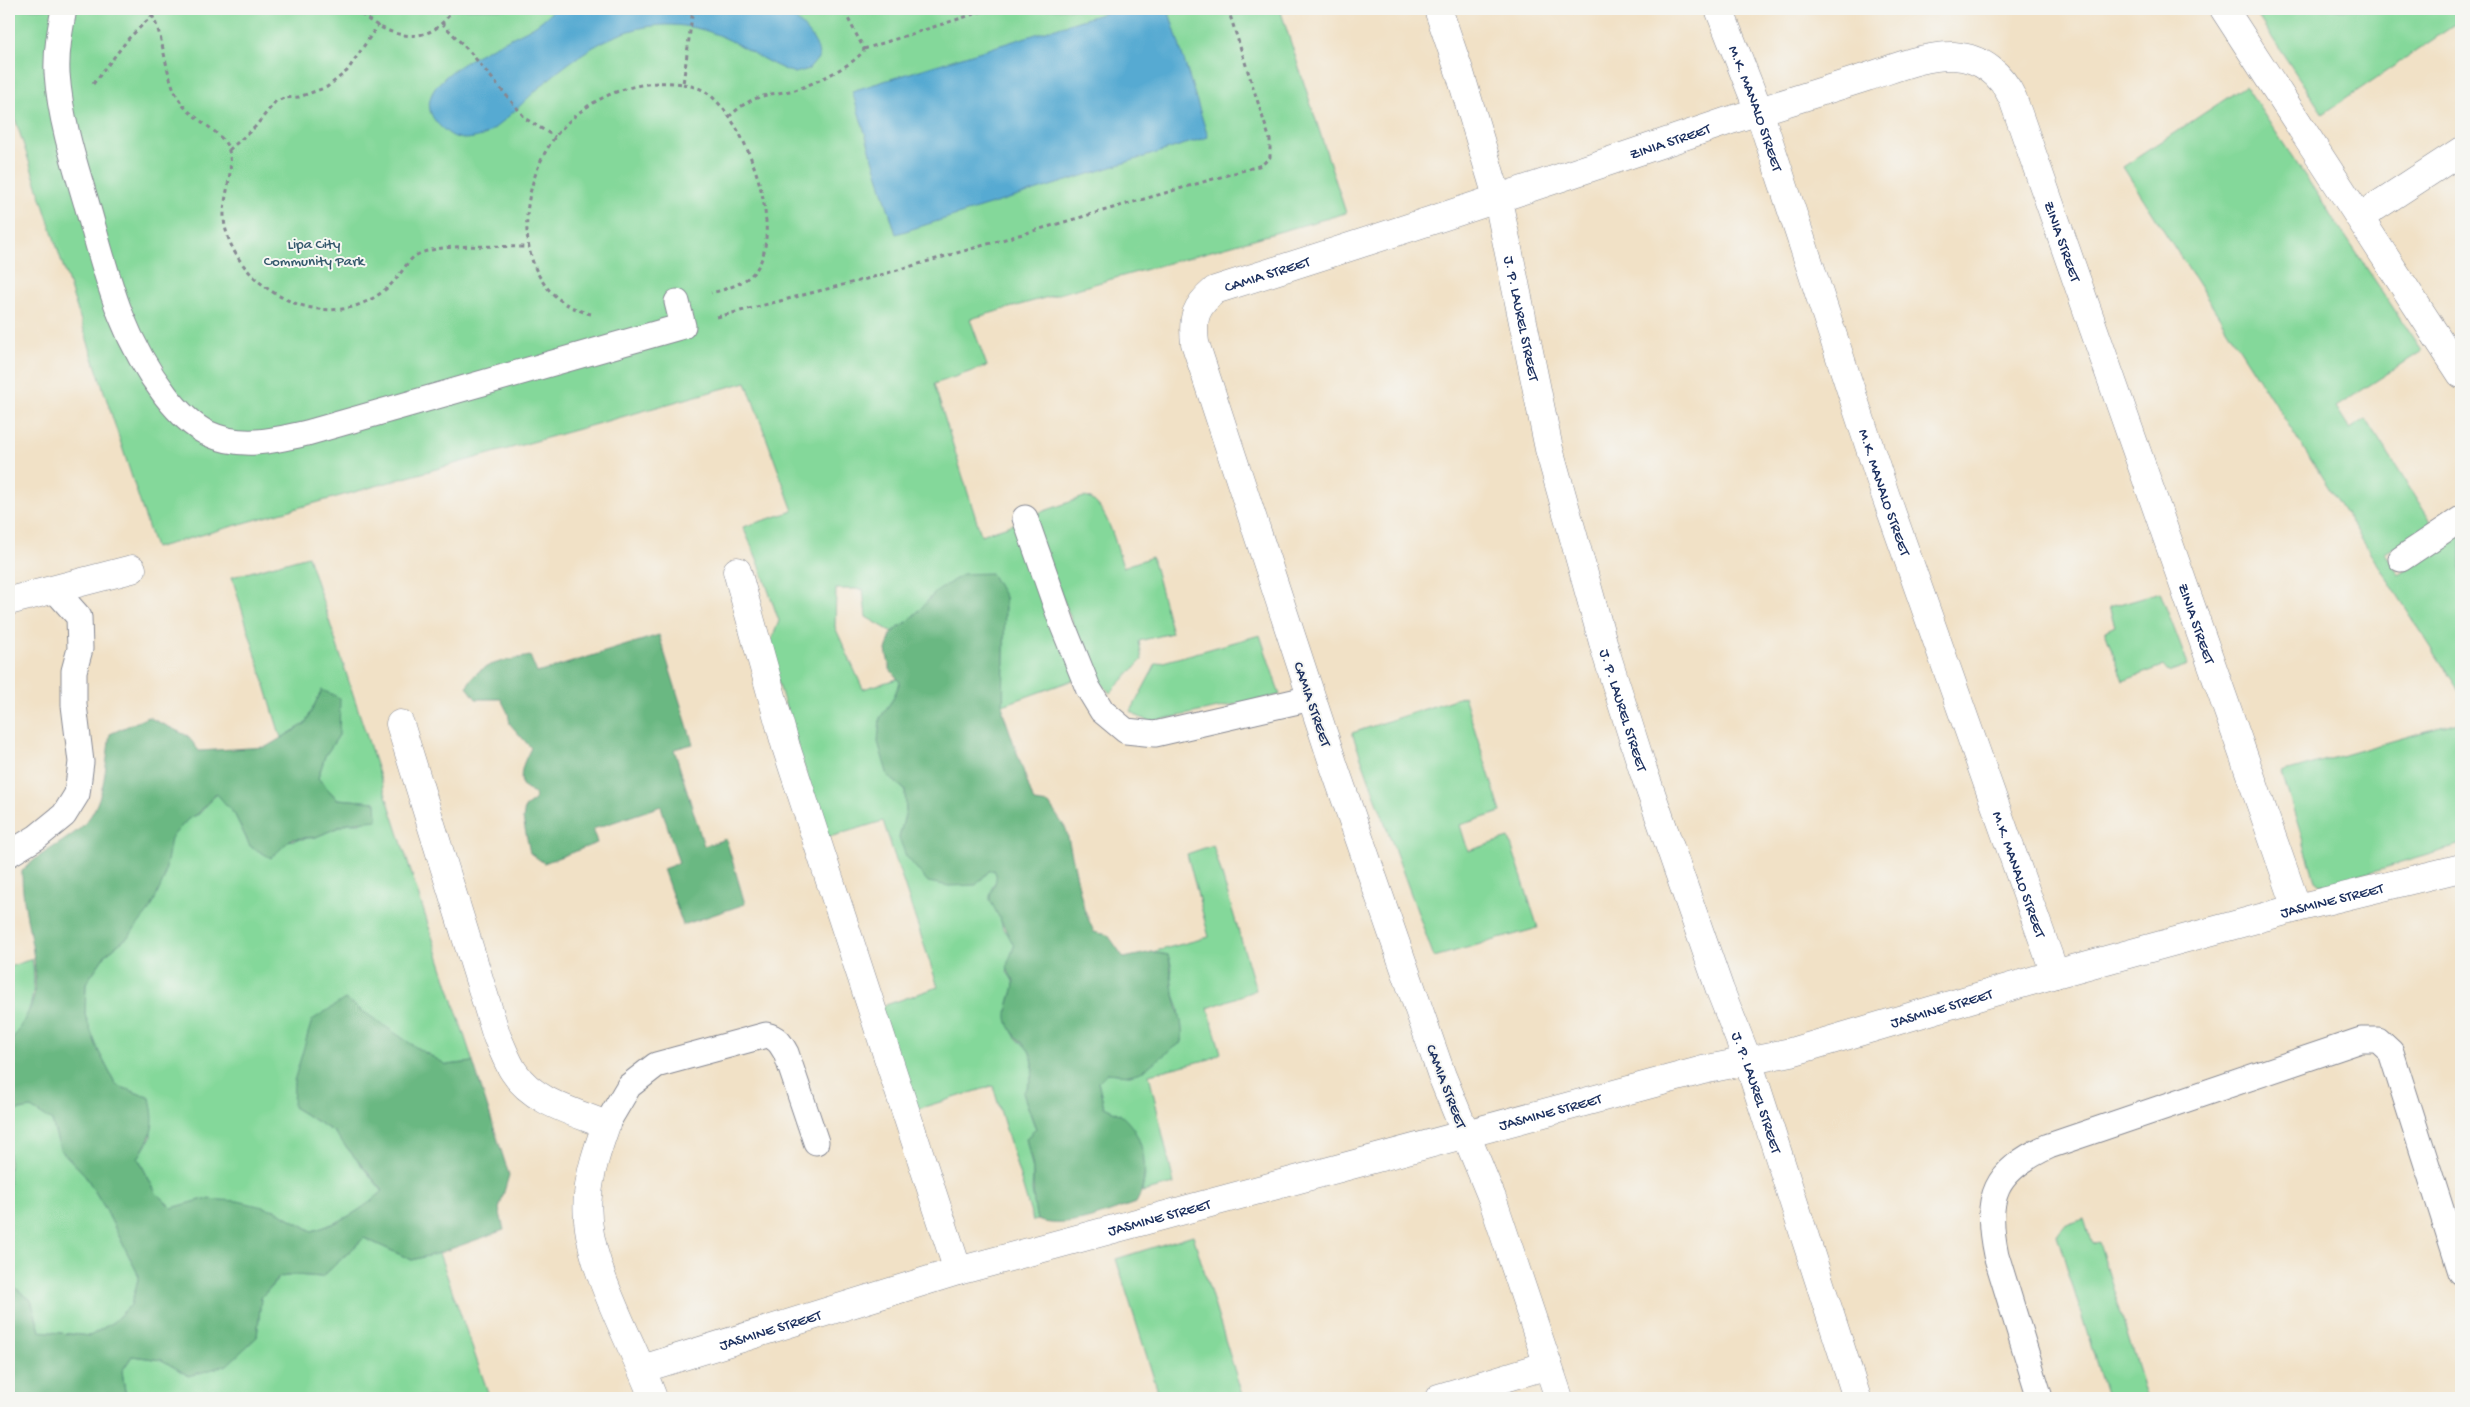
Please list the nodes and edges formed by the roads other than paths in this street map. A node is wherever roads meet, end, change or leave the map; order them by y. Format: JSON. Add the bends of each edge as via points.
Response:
{"nodes":[{"id":1,"x":64,"y":9,"type":"edge"},
{"id":2,"x":1438,"y":9,"type":"edge"},
{"id":3,"x":1719,"y":9,"type":"edge"},
{"id":4,"x":2224,"y":9,"type":"edge"},
{"id":5,"x":1759,"y":111,"type":"junction"},
{"id":6,"x":2461,"y":151,"type":"edge"},
{"id":7,"x":1498,"y":200,"type":"junction"},
{"id":8,"x":2360,"y":217,"type":"junction"},
{"id":9,"x":680,"y":314,"type":"road end"},
{"id":10,"x":2453,"y":345,"type":"edge"},
{"id":11,"x":2461,"y":374,"type":"edge"},
{"id":12,"x":1025,"y":518,"type":"dead end"},
{"id":13,"x":2461,"y":520,"type":"edge"},
{"id":14,"x":2401,"y":559,"type":"dead end"},
{"id":15,"x":132,"y":569,"type":"dead end"},
{"id":16,"x":737,"y":571,"type":"dead end"},
{"id":17,"x":55,"y":590,"type":"junction"},
{"id":18,"x":9,"y":601,"type":"edge"},
{"id":19,"x":1311,"y":698,"type":"junction"},
{"id":20,"x":400,"y":724,"type":"dead end"},
{"id":21,"x":9,"y":854,"type":"edge"},
{"id":22,"x":2461,"y":868,"type":"edge"},
{"id":23,"x":2297,"y":908,"type":"junction"},
{"id":24,"x":2056,"y":974,"type":"junction"},
{"id":25,"x":1748,"y":1061,"type":"junction"},
{"id":26,"x":606,"y":1125,"type":"junction"},
{"id":27,"x":1466,"y":1135,"type":"junction"},
{"id":28,"x":816,"y":1142,"type":"dead end"},
{"id":29,"x":958,"y":1271,"type":"junction"},
{"id":30,"x":2461,"y":1272,"type":"edge"},
{"id":31,"x":1548,"y":1365,"type":"junction"},
{"id":32,"x":642,"y":1369,"type":"junction"},
{"id":33,"x":653,"y":1398,"type":"edge"},
{"id":34,"x":1439,"y":1398,"type":"edge"},
{"id":35,"x":1559,"y":1398,"type":"edge"},
{"id":36,"x":1858,"y":1398,"type":"edge"},
{"id":37,"x":2040,"y":1398,"type":"edge"}],
"edges":[{"from":1,"to":9,"type":"lane","via":[[57,56],[60,102],[109,285],[145,369],[183,415],[206,433],[228,441],[253,444],[307,433]]},
{"from":2,"to":7,"type":"street","name":"J. P. LAUREL STREET"},
{"from":3,"to":5,"type":"street","name":"M.K. MANALO STREET"},
{"from":4,"to":8,"type":"street"},
{"from":5,"to":7,"type":"street","name":"ZINIA STREET"},
{"from":5,"to":23,"type":"street","name":"ZINIA STREET","via":[[1941,57],[1955,56],[1979,62],[1998,74],[2007,85]]},
{"from":5,"to":24,"type":"street","name":"M.K. MANALO STREET","via":[[1885,494]]},
{"from":6,"to":8,"type":"street"},
{"from":7,"to":19,"type":"street","name":"CAMIA STREET","via":[[1215,290],[1196,311],[1195,343]]},
{"from":7,"to":25,"type":"street","name":"J. P. LAUREL STREET","via":[[1549,449],[1606,653],[1643,770]]},
{"from":8,"to":10,"type":"street"},
{"from":10,"to":11,"type":"street"},
{"from":12,"to":19,"type":"lane","via":[[1088,688],[1102,711],[1126,731],[1155,734]]},
{"from":13,"to":14,"type":"lane"},
{"from":15,"to":17,"type":"street"},
{"from":16,"to":29,"type":"street","via":[[789,756]]},
{"from":17,"to":18,"type":"street"},
{"from":17,"to":21,"type":"lane","via":[[80,617],[80,649],[74,671],[74,705],[81,762],[77,794],[64,815]]},
{"from":19,"to":27,"type":"street","name":"CAMIA STREET","via":[[1442,1076]]},
{"from":20,"to":26,"type":"street","via":[[498,1037],[514,1072],[528,1088],[550,1102]]},
{"from":22,"to":23,"type":"street","name":"JASMINE STREET"},
{"from":23,"to":24,"type":"street","name":"JASMINE STREET"},
{"from":24,"to":25,"type":"street","name":"JASMINE STREET","via":[[1791,1052]]},
{"from":25,"to":27,"type":"street","name":"JASMINE STREET","via":[[1703,1070]]},
{"from":25,"to":36,"type":"street","name":"J. P. LAUREL STREET"},
{"from":26,"to":28,"type":"lane","via":[[629,1086],[656,1065],[766,1035],[774,1037],[786,1053]]},
{"from":26,"to":32,"type":"street","via":[[587,1196],[590,1235],[602,1275]]},
{"from":27,"to":29,"type":"street","name":"JASMINE STREET"},
{"from":27,"to":31,"type":"street","name":"CAMIA STREET","via":[[1492,1198]]},
{"from":29,"to":32,"type":"street","name":"JASMINE STREET"},
{"from":30,"to":37,"type":"lane","via":[[2391,1052],[2378,1040],[2362,1040],[2049,1146],[2012,1165],[1999,1182],[1992,1206],[1991,1231]]},
{"from":31,"to":34,"type":"street"},
{"from":31,"to":35,"type":"street","name":"CAMIA STREET"},
{"from":32,"to":33,"type":"street"}]}
